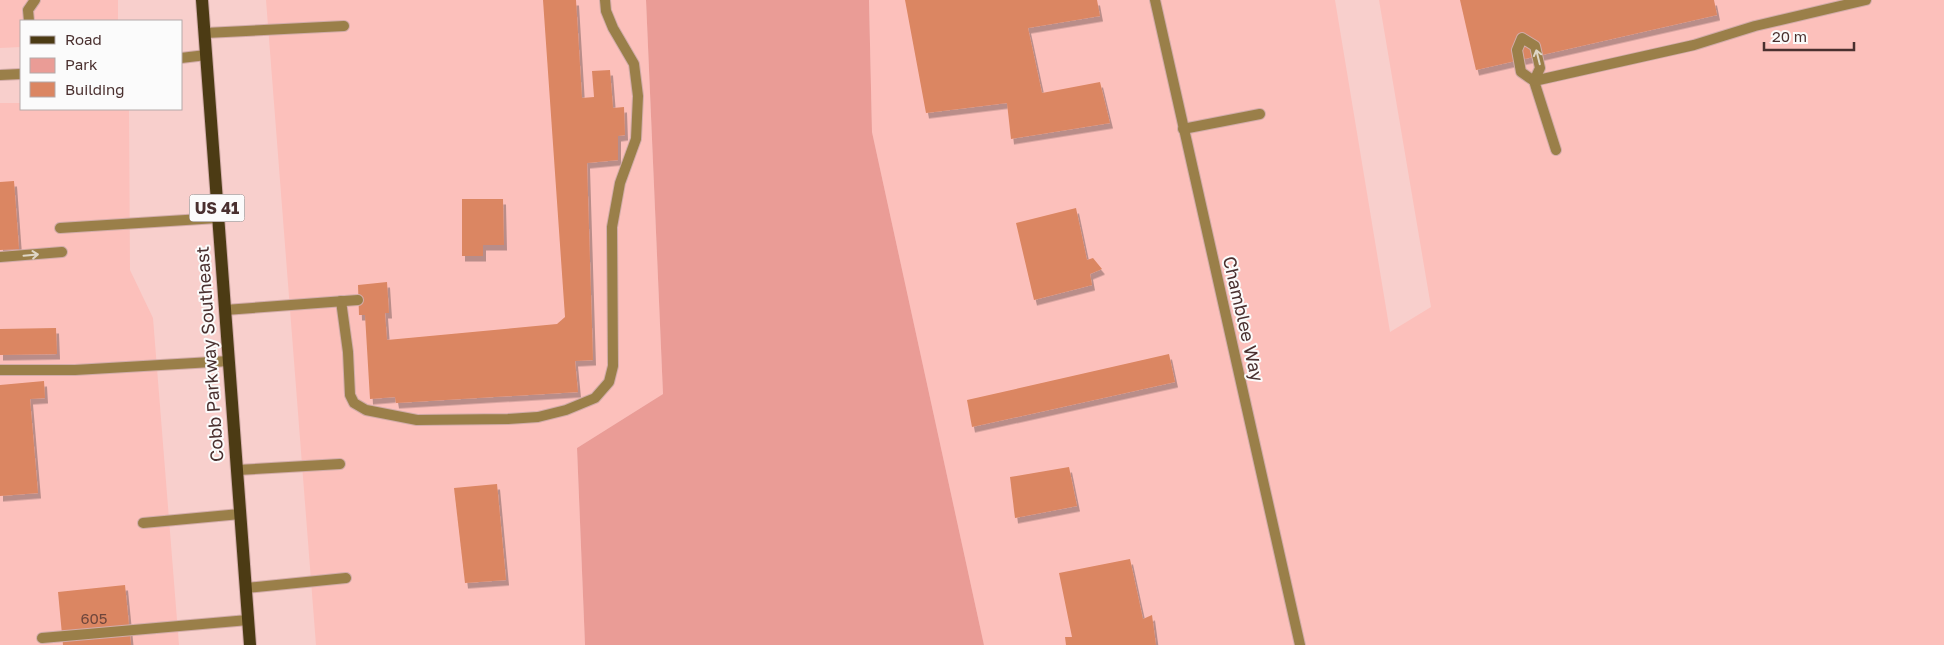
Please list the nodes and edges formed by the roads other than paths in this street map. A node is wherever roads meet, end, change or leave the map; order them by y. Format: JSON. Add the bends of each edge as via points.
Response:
{"nodes":[{"id":1,"x":35,"y":0,"type":"edge"},
{"id":2,"x":202,"y":0,"type":"edge"},
{"id":3,"x":605,"y":0,"type":"edge"},
{"id":4,"x":1155,"y":0,"type":"edge"},
{"id":5,"x":1866,"y":0,"type":"edge"},
{"id":6,"x":29,"y":20,"type":"edge"},
{"id":7,"x":344,"y":26,"type":"dead end"},
{"id":8,"x":205,"y":33,"type":"junction"},
{"id":9,"x":206,"y":55,"type":"junction"},
{"id":10,"x":182,"y":58,"type":"edge"},
{"id":11,"x":20,"y":74,"type":"edge"},
{"id":12,"x":0,"y":76,"type":"edge"},
{"id":13,"x":1260,"y":114,"type":"dead end"},
{"id":14,"x":1183,"y":130,"type":"junction"},
{"id":15,"x":1556,"y":150,"type":"dead end"},
{"id":16,"x":217,"y":218,"type":"junction"},
{"id":17,"x":60,"y":228,"type":"dead end"},
{"id":18,"x":62,"y":252,"type":"dead end"},
{"id":19,"x":0,"y":257,"type":"edge"},
{"id":20,"x":358,"y":300,"type":"dead end"},
{"id":21,"x":341,"y":301,"type":"junction"},
{"id":22,"x":225,"y":310,"type":"junction"},
{"id":23,"x":229,"y":361,"type":"junction"},
{"id":24,"x":0,"y":370,"type":"edge"},
{"id":25,"x":340,"y":464,"type":"dead end"},
{"id":26,"x":237,"y":470,"type":"junction"},
{"id":27,"x":240,"y":514,"type":"junction"},
{"id":28,"x":143,"y":523,"type":"dead end"},
{"id":29,"x":346,"y":578,"type":"dead end"},
{"id":30,"x":246,"y":588,"type":"junction"},
{"id":31,"x":248,"y":620,"type":"junction"},
{"id":32,"x":42,"y":638,"type":"dead end"},
{"id":33,"x":250,"y":645,"type":"edge"},
{"id":34,"x":1300,"y":645,"type":"edge"}],
"edges":[{"from":1,"to":6,"type":"street","via":[[28,10]]},
{"from":2,"to":8,"type":"main road","name":"Cobb Parkway Southeast","number":"US 41"},
{"from":3,"to":21,"type":"street","via":[[612,28],[634,64],[638,96],[636,139],[620,183],[612,227],[612,366],[609,382],[595,398],[538,417],[508,419],[417,420],[366,410],[354,403],[350,394]]},
{"from":4,"to":14,"type":"street","name":"Chamblee Way"},
{"from":5,"to":15,"type":"street","via":[[1755,26],[1694,45],[1534,81]]},
{"from":7,"to":8,"type":"street"},
{"from":8,"to":9,"type":"main road","name":"Cobb Parkway Southeast","number":"US 41"},
{"from":9,"to":10,"type":"street"},
{"from":9,"to":16,"type":"main road","name":"Cobb Parkway Southeast","number":"US 41"},
{"from":11,"to":12,"type":"street"},
{"from":13,"to":14,"type":"street"},
{"from":14,"to":34,"type":"street","name":"Chamblee Way"},
{"from":16,"to":17,"type":"street"},
{"from":16,"to":22,"type":"main road","name":"Cobb Parkway Southeast","number":"US 41"},
{"from":19,"to":18,"type":"street","one_way":true},
{"from":20,"to":21,"type":"street"},
{"from":21,"to":22,"type":"street"},
{"from":22,"to":23,"type":"main road","name":"Cobb Parkway Southeast","number":"US 41"},
{"from":23,"to":24,"type":"street","via":[[76,370]]},
{"from":23,"to":26,"type":"main road","name":"Cobb Parkway Southeast","number":"US 41"},
{"from":25,"to":26,"type":"street"},
{"from":26,"to":27,"type":"main road","name":"Cobb Parkway Southeast","number":"US 41"},
{"from":27,"to":28,"type":"street"},
{"from":27,"to":30,"type":"main road","name":"Cobb Parkway Southeast","number":"US 41"},
{"from":29,"to":30,"type":"street"},
{"from":30,"to":31,"type":"main road","name":"Cobb Parkway Southeast","number":"US 41"},
{"from":31,"to":32,"type":"street"},
{"from":31,"to":33,"type":"main road","name":"Cobb Parkway Southeast","number":"US 41"}]}
